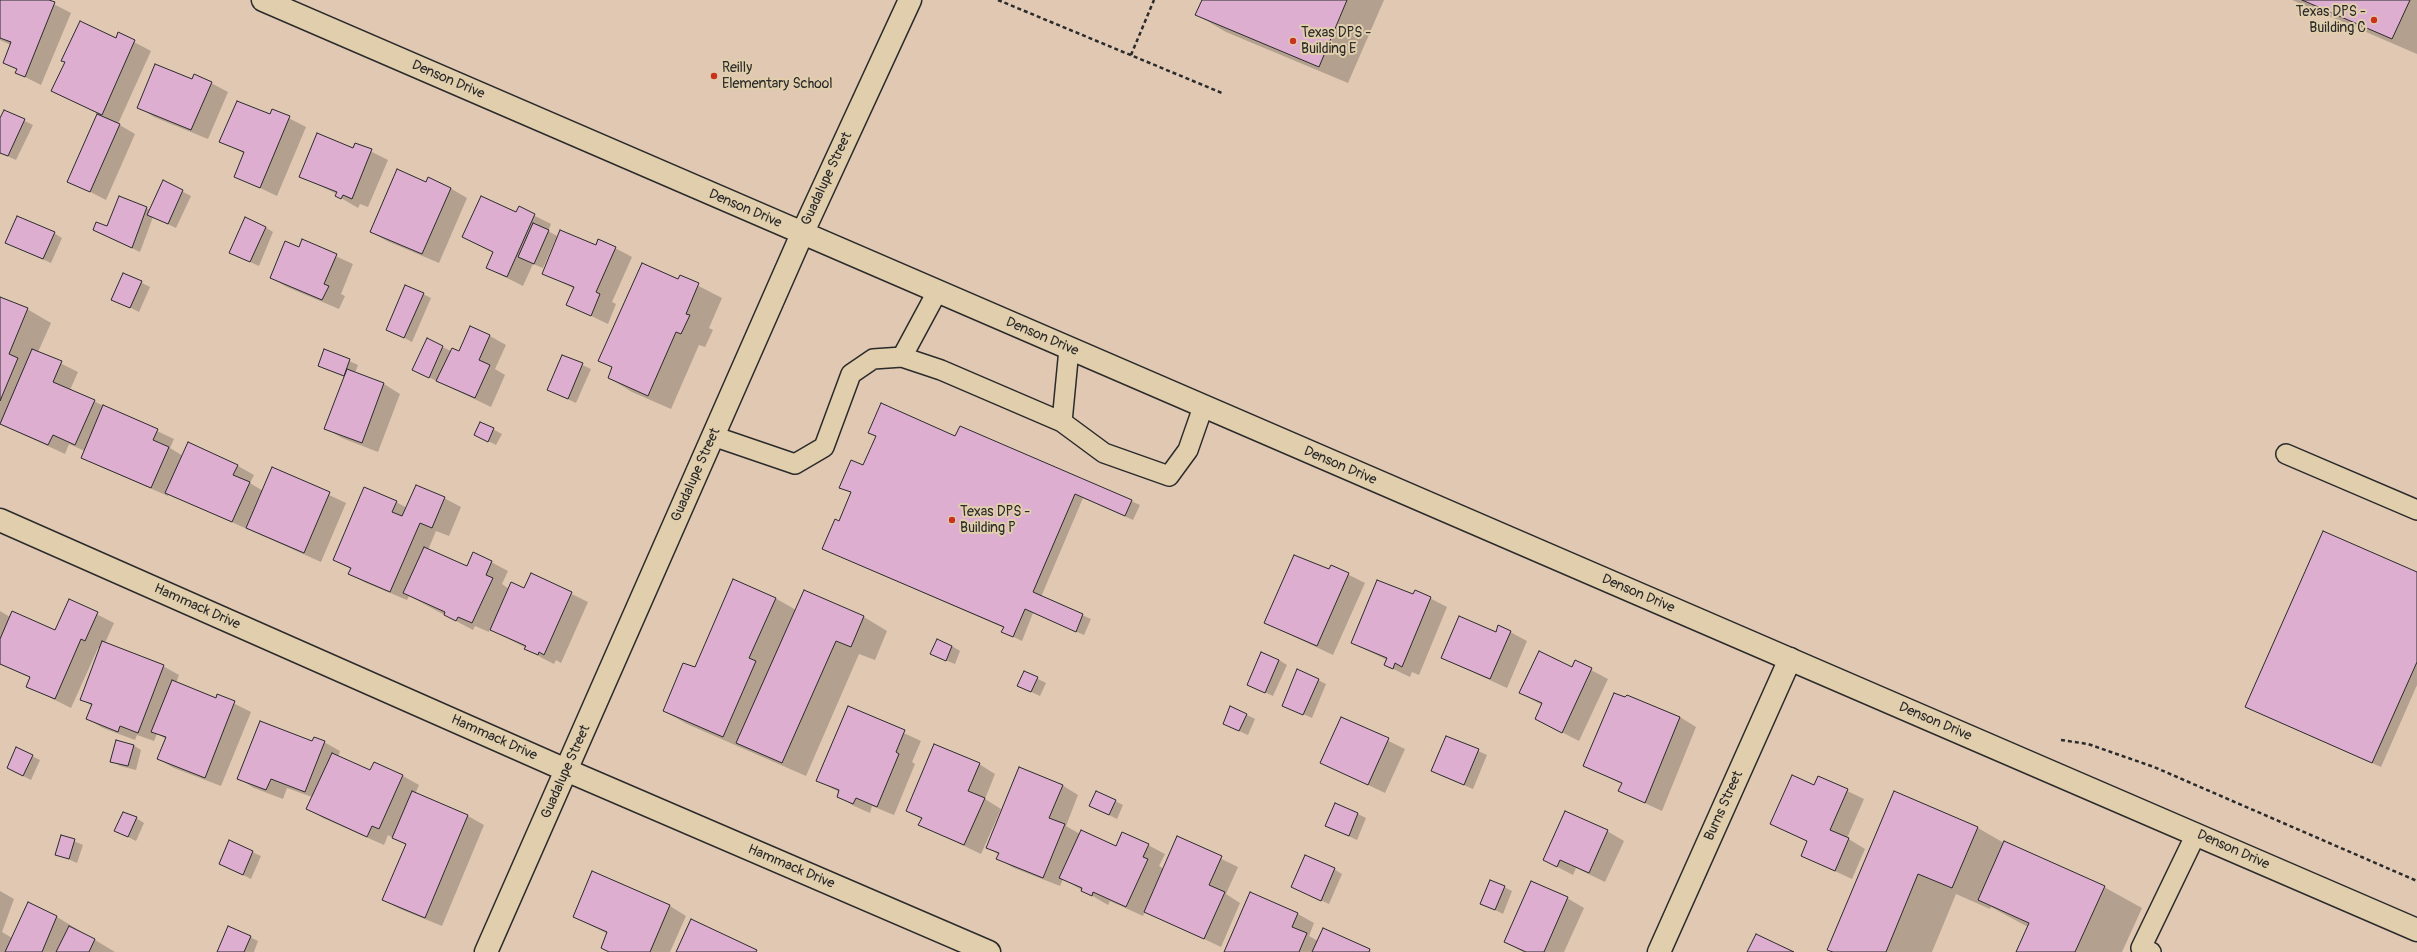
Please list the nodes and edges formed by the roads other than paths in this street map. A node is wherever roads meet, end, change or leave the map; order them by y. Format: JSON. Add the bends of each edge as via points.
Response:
{"nodes":[{"id":1,"x":263,"y":0,"type":"edge"},
{"id":2,"x":910,"y":0,"type":"edge"},
{"id":3,"x":802,"y":234,"type":"junction"},
{"id":4,"x":937,"y":292,"type":"junction"},
{"id":5,"x":1069,"y":349,"type":"junction"},
{"id":6,"x":902,"y":357,"type":"junction"},
{"id":7,"x":1203,"y":407,"type":"junction"},
{"id":8,"x":1062,"y":422,"type":"junction"},
{"id":9,"x":713,"y":436,"type":"junction"},
{"id":10,"x":2286,"y":454,"type":"dead end"},
{"id":11,"x":2417,"y":510,"type":"edge"},
{"id":12,"x":0,"y":520,"type":"edge"},
{"id":13,"x":1790,"y":659,"type":"junction"},
{"id":14,"x":566,"y":770,"type":"junction"},
{"id":15,"x":2196,"y":834,"type":"junction"},
{"id":16,"x":2417,"y":930,"type":"edge"},
{"id":17,"x":2143,"y":950,"type":"edge"},
{"id":18,"x":486,"y":952,"type":"edge"},
{"id":19,"x":989,"y":952,"type":"edge"},
{"id":20,"x":1659,"y":952,"type":"edge"}],
"edges":[{"from":1,"to":3,"type":"street","name":"Denson Drive"},
{"from":2,"to":3,"type":"street","name":"Guadalupe Street"},
{"from":3,"to":4,"type":"street","name":"Denson Drive"},
{"from":3,"to":9,"type":"street","name":"Guadalupe Street"},
{"from":4,"to":5,"type":"street","name":"Denson Drive"},
{"from":4,"to":6,"type":"lane"},
{"from":5,"to":7,"type":"street","name":"Denson Drive"},
{"from":5,"to":8,"type":"lane"},
{"from":6,"to":8,"type":"lane","via":[[941,370]]},
{"from":6,"to":9,"type":"lane","via":[[873,359],[851,374],[824,447],[795,464]]},
{"from":7,"to":8,"type":"lane","via":[[1188,450],[1169,476],[1104,453]]},
{"from":7,"to":13,"type":"street","name":"Denson Drive"},
{"from":9,"to":14,"type":"street","name":"Guadalupe Street"},
{"from":10,"to":11,"type":"lane"},
{"from":12,"to":14,"type":"street","name":"Hammack Drive"},
{"from":13,"to":15,"type":"street","name":"Denson Drive"},
{"from":13,"to":20,"type":"street","name":"Burns Street"},
{"from":14,"to":18,"type":"street","name":"Guadalupe Street"},
{"from":14,"to":19,"type":"street","name":"Hammack Drive"},
{"from":15,"to":16,"type":"street","name":"Denson Drive"},
{"from":15,"to":17,"type":"lane"}]}
